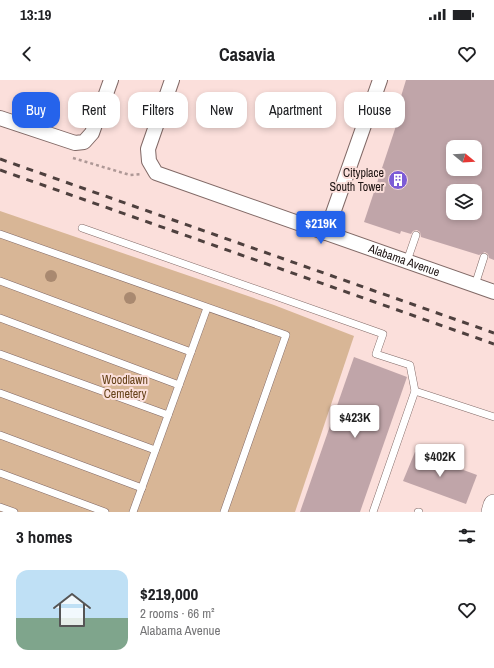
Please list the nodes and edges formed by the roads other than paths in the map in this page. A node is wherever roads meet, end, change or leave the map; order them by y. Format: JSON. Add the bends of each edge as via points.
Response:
{"nodes":[{"id":1,"x":111,"y":80,"type":"edge"},
{"id":2,"x":172,"y":80,"type":"edge"},
{"id":3,"x":380,"y":80,"type":"edge"},
{"id":4,"x":0,"y":118,"type":"edge"},
{"id":5,"x":82,"y":228,"type":"dead end"},
{"id":6,"x":326,"y":233,"type":"junction"},
{"id":7,"x":0,"y":234,"type":"edge"},
{"id":8,"x":416,"y":235,"type":"dead end"},
{"id":9,"x":484,"y":257,"type":"dead end"},
{"id":10,"x":407,"y":261,"type":"junction"},
{"id":11,"x":0,"y":281,"type":"edge"},
{"id":12,"x":475,"y":285,"type":"junction"},
{"id":13,"x":494,"y":292,"type":"edge"},
{"id":14,"x":207,"y":308,"type":"junction"},
{"id":15,"x":0,"y":318,"type":"edge"},
{"id":16,"x":191,"y":352,"type":"junction"},
{"id":17,"x":0,"y":354,"type":"edge"},
{"id":18,"x":179,"y":385,"type":"junction"},
{"id":19,"x":415,"y":391,"type":"junction"},
{"id":20,"x":0,"y":393,"type":"edge"},
{"id":21,"x":168,"y":415,"type":"junction"},
{"id":22,"x":494,"y":417,"type":"edge"},
{"id":23,"x":0,"y":435,"type":"edge"},
{"id":24,"x":156,"y":450,"type":"junction"},
{"id":25,"x":0,"y":473,"type":"edge"},
{"id":26,"x":142,"y":488,"type":"junction"},
{"id":27,"x":494,"y":505,"type":"edge"},
{"id":28,"x":0,"y":507,"type":"edge"},
{"id":29,"x":14,"y":512,"type":"edge"},
{"id":30,"x":105,"y":512,"type":"edge"},
{"id":31,"x":133,"y":512,"type":"edge"},
{"id":32,"x":224,"y":512,"type":"edge"},
{"id":33,"x":373,"y":512,"type":"edge"},
{"id":34,"x":492,"y":512,"type":"edge"}],
"edges":[{"from":1,"to":4,"type":"street","via":[[92,134],[84,142],[75,143]]},
{"from":2,"to":6,"type":"street","name":"Alabama Avenue","via":[[148,149],[149,161],[156,173]]},
{"from":3,"to":6,"type":"street"},
{"from":5,"to":19,"type":"lane","via":[[383,334],[376,354],[410,365]]},
{"from":6,"to":10,"type":"street","name":"Alabama Avenue"},
{"from":7,"to":14,"type":"lane"},
{"from":8,"to":10,"type":"lane"},
{"from":9,"to":12,"type":"lane"},
{"from":10,"to":12,"type":"street","name":"Alabama Avenue"},
{"from":11,"to":16,"type":"lane"},
{"from":12,"to":13,"type":"street","name":"Alabama Avenue"},
{"from":14,"to":16,"type":"lane"},
{"from":14,"to":32,"type":"lane","via":[[286,335]]},
{"from":15,"to":18,"type":"lane"},
{"from":16,"to":18,"type":"lane"},
{"from":17,"to":21,"type":"lane"},
{"from":18,"to":21,"type":"lane"},
{"from":19,"to":22,"type":"lane"},
{"from":19,"to":33,"type":"lane"},
{"from":20,"to":24,"type":"lane"},
{"from":21,"to":24,"type":"lane"},
{"from":23,"to":26,"type":"lane"},
{"from":24,"to":26,"type":"lane"},
{"from":25,"to":30,"type":"lane"},
{"from":26,"to":31,"type":"lane"},
{"from":27,"to":34,"type":"main road"},
{"from":28,"to":29,"type":"lane"}]}
